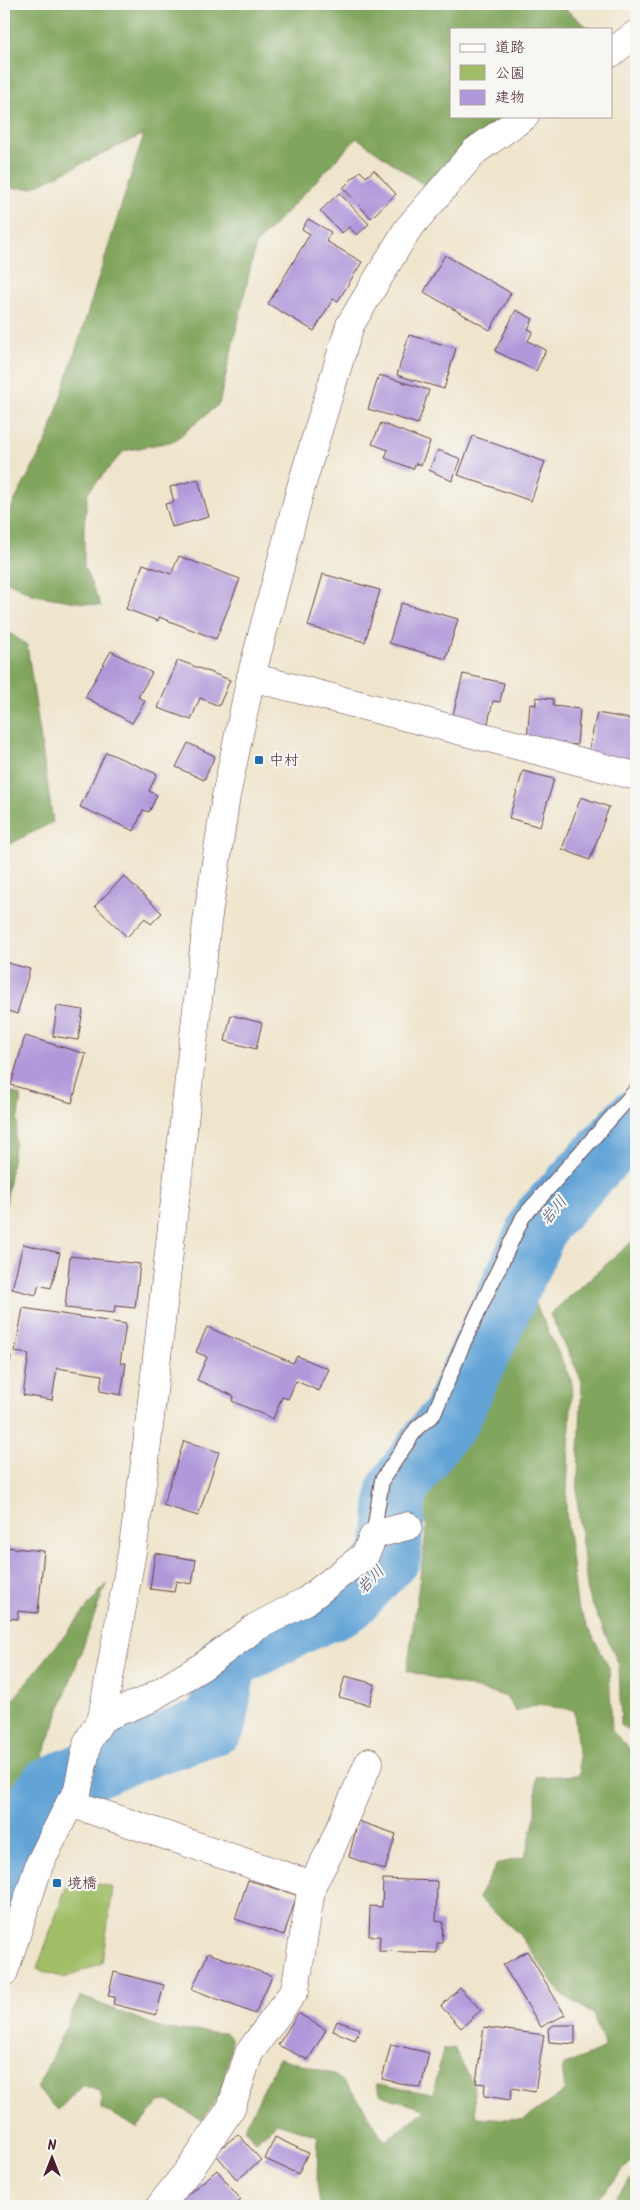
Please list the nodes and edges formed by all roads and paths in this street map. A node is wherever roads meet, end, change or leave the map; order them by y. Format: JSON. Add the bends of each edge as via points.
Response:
{"nodes":[{"id":1,"x":636,"y":34,"type":"edge"},
{"id":2,"x":612,"y":52,"type":"edge"},
{"id":3,"x":521,"y":118,"type":"edge"},
{"id":4,"x":250,"y":677,"type":"junction"},
{"id":5,"x":636,"y":776,"type":"edge"},
{"id":6,"x":636,"y":1090,"type":"edge"},
{"id":7,"x":408,"y":1526,"type":"dead end"},
{"id":8,"x":375,"y":1536,"type":"junction"},
{"id":9,"x":102,"y":1718,"type":"junction"},
{"id":10,"x":369,"y":1762,"type":"dead end"},
{"id":11,"x":74,"y":1798,"type":"junction"},
{"id":12,"x":312,"y":1885,"type":"junction"},
{"id":13,"x":4,"y":1972,"type":"edge"},
{"id":14,"x":160,"y":2206,"type":"edge"}],
"edges":[{"from":1,"to":2,"type":"street"},
{"from":3,"to":4,"type":"street","via":[[475,152],[407,230],[350,326],[301,487]]},
{"from":4,"to":5,"type":"street"},
{"from":4,"to":9,"type":"street","via":[[226,796],[207,922],[144,1470]]},
{"from":6,"to":8,"type":"lane","via":[[523,1217],[434,1414],[417,1428],[382,1480]]},
{"from":7,"to":8,"type":"street"},
{"from":8,"to":9,"type":"street","via":[[365,1555],[306,1601],[256,1627],[203,1666],[147,1700]]},
{"from":9,"to":11,"type":"street","via":[[88,1742]]},
{"from":10,"to":12,"type":"street"},
{"from":11,"to":12,"type":"street"},
{"from":11,"to":13,"type":"street","via":[[40,1865]]},
{"from":12,"to":14,"type":"street","via":[[295,1990],[249,2053],[231,2108],[195,2162]]}]}
